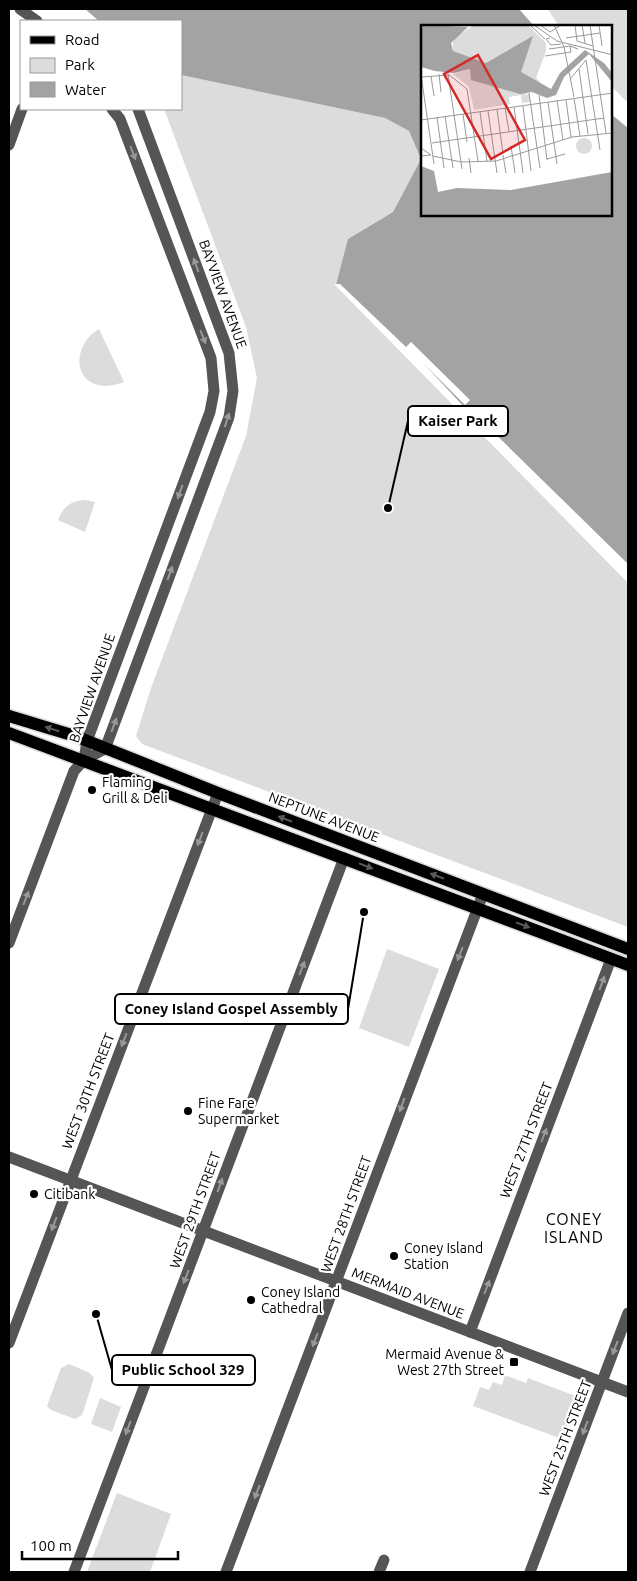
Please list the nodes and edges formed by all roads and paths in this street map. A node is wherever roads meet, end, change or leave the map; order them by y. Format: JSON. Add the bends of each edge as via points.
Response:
{"nodes":[{"id":1,"x":20,"y":9,"type":"edge"},
{"id":2,"x":36,"y":20,"type":"edge"},
{"id":3,"x":22,"y":110,"type":"edge"},
{"id":4,"x":113,"y":110,"type":"edge"},
{"id":5,"x":138,"y":110,"type":"edge"},
{"id":6,"x":9,"y":145,"type":"edge"},
{"id":7,"x":9,"y":716,"type":"edge"},
{"id":8,"x":9,"y":733,"type":"edge"},
{"id":9,"x":87,"y":741,"type":"junction"},
{"id":10,"x":105,"y":749,"type":"junction"},
{"id":11,"x":84,"y":760,"type":"junction"},
{"id":12,"x":218,"y":793,"type":"junction"},
{"id":13,"x":212,"y":809,"type":"junction"},
{"id":14,"x":344,"y":858,"type":"junction"},
{"id":15,"x":483,"y":894,"type":"junction"},
{"id":16,"x":477,"y":908,"type":"junction"},
{"id":17,"x":9,"y":943,"type":"edge"},
{"id":18,"x":628,"y":949,"type":"edge"},
{"id":19,"x":611,"y":959,"type":"junction"},
{"id":20,"x":628,"y":965,"type":"edge"},
{"id":21,"x":9,"y":1157,"type":"edge"},
{"id":22,"x":70,"y":1181,"type":"junction"},
{"id":23,"x":204,"y":1231,"type":"junction"},
{"id":24,"x":336,"y":1282,"type":"junction"},
{"id":25,"x":628,"y":1314,"type":"edge"},
{"id":26,"x":470,"y":1332,"type":"junction"},
{"id":27,"x":9,"y":1343,"type":"edge"},
{"id":28,"x":602,"y":1382,"type":"junction"},
{"id":29,"x":628,"y":1392,"type":"edge"},
{"id":30,"x":384,"y":1560,"type":"dead end"},
{"id":31,"x":74,"y":1572,"type":"edge"},
{"id":32,"x":226,"y":1572,"type":"edge"},
{"id":33,"x":379,"y":1572,"type":"edge"},
{"id":34,"x":530,"y":1572,"type":"edge"}],
"edges":[{"from":1,"to":2,"type":"street"},
{"from":3,"to":6,"type":"street"},
{"from":4,"to":9,"type":"street","name":"BAYVIEW AVENUE","one_way":true,"via":[[120,119],[210,358],[214,391],[210,412]]},
{"from":10,"to":5,"type":"street","name":"BAYVIEW AVENUE","one_way":true,"via":[[228,417],[234,392],[229,353]]},
{"from":9,"to":7,"type":"main road","name":"NEPTUNE AVENUE","one_way":true},
{"from":8,"to":11,"type":"main road"},
{"from":9,"to":10,"type":"main road","name":"NEPTUNE AVENUE"},
{"from":9,"to":11,"type":"street","name":"BAYVIEW AVENUE"},
{"from":10,"to":11,"type":"street","name":"BAYVIEW AVENUE"},
{"from":10,"to":12,"type":"main road","name":"NEPTUNE AVENUE"},
{"from":11,"to":13,"type":"main road"},
{"from":17,"to":11,"type":"street","one_way":true,"via":[[74,771]]},
{"from":12,"to":13,"type":"street","name":"WEST 30TH STREET"},
{"from":15,"to":12,"type":"main road","name":"NEPTUNE AVENUE","one_way":true},
{"from":13,"to":14,"type":"main road"},
{"from":13,"to":22,"type":"street","name":"WEST 30TH STREET","one_way":true},
{"from":14,"to":16,"type":"main road","one_way":true},
{"from":23,"to":14,"type":"street","name":"WEST 29TH STREET","one_way":true},
{"from":15,"to":16,"type":"street","name":"WEST 28TH STREET"},
{"from":15,"to":18,"type":"main road","name":"NEPTUNE AVENUE"},
{"from":16,"to":19,"type":"main road","one_way":true},
{"from":16,"to":24,"type":"street","name":"WEST 28TH STREET","one_way":true},
{"from":19,"to":20,"type":"main road"},
{"from":26,"to":19,"type":"street","name":"WEST 27TH STREET","one_way":true},
{"from":21,"to":22,"type":"street","name":"MERMAID AVENUE"},
{"from":22,"to":23,"type":"street","name":"MERMAID AVENUE"},
{"from":22,"to":27,"type":"street","name":"WEST 30TH STREET","one_way":true},
{"from":23,"to":24,"type":"street","name":"MERMAID AVENUE"},
{"from":23,"to":31,"type":"street","name":"WEST 29TH STREET","one_way":true},
{"from":24,"to":26,"type":"street","name":"MERMAID AVENUE"},
{"from":24,"to":32,"type":"street","name":"WEST 28TH STREET","one_way":true},
{"from":25,"to":28,"type":"street","name":"WEST 25TH STREET","one_way":true},
{"from":26,"to":28,"type":"street","name":"MERMAID AVENUE"},
{"from":28,"to":29,"type":"street","name":"MERMAID AVENUE"},
{"from":28,"to":34,"type":"street","name":"WEST 25TH STREET","one_way":true},
{"from":30,"to":33,"type":"street"}]}
